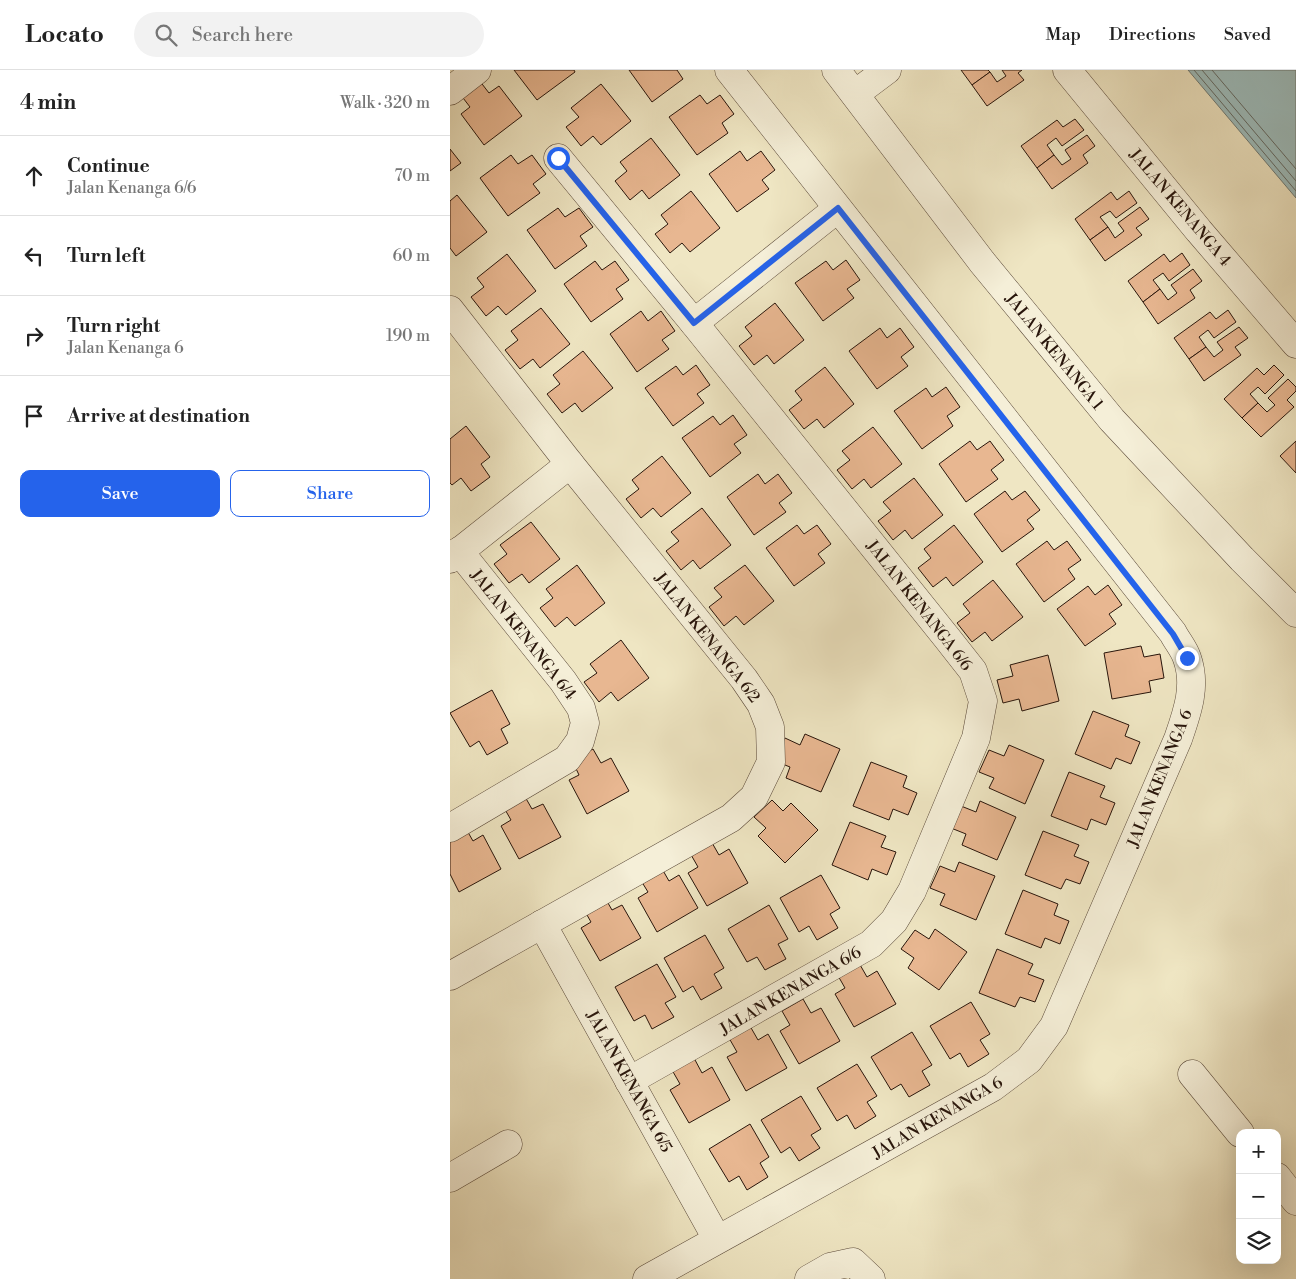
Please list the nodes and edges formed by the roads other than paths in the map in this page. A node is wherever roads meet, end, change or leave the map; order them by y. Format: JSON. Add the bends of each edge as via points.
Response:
{"nodes":[{"id":1,"x":477,"y":70,"type":"edge"},
{"id":2,"x":729,"y":70,"type":"edge"},
{"id":3,"x":836,"y":70,"type":"edge"},
{"id":4,"x":887,"y":70,"type":"edge"},
{"id":5,"x":1067,"y":70,"type":"edge"},
{"id":6,"x":450,"y":91,"type":"edge"},
{"id":7,"x":855,"y":94,"type":"junction"},
{"id":8,"x":558,"y":158,"type":"dead end"},
{"id":9,"x":838,"y":208,"type":"junction"},
{"id":10,"x":450,"y":310,"type":"edge"},
{"id":11,"x":694,"y":323,"type":"junction"},
{"id":12,"x":1296,"y":344,"type":"edge"},
{"id":13,"x":570,"y":464,"type":"junction"},
{"id":14,"x":455,"y":555,"type":"edge"},
{"id":15,"x":1296,"y":613,"type":"edge"},
{"id":16,"x":450,"y":828,"type":"edge"},
{"id":17,"x":542,"y":924,"type":"junction"},
{"id":18,"x":450,"y":976,"type":"edge"},
{"id":19,"x":1192,"y":1074,"type":"dead end"},
{"id":20,"x":629,"y":1081,"type":"junction"},
{"id":21,"x":1237,"y":1129,"type":"edge"},
{"id":22,"x":508,"y":1144,"type":"dead end"},
{"id":23,"x":450,"y":1178,"type":"edge"},
{"id":24,"x":1281,"y":1182,"type":"edge"},
{"id":25,"x":1296,"y":1200,"type":"edge"},
{"id":26,"x":716,"y":1239,"type":"junction"},
{"id":27,"x":647,"y":1279,"type":"edge"},
{"id":28,"x":809,"y":1279,"type":"edge"},
{"id":29,"x":871,"y":1279,"type":"edge"}],
"edges":[{"from":1,"to":6,"type":"street"},
{"from":2,"to":9,"type":"street","name":"JALAN KENANGA 6"},
{"from":3,"to":7,"type":"street","name":"JALAN KENANGA 1"},
{"from":4,"to":7,"type":"street"},
{"from":5,"to":12,"type":"street","name":"JALAN KENANGA 4"},
{"from":7,"to":15,"type":"street","name":"JALAN KENANGA 1","via":[[982,262],[1112,420]]},
{"from":8,"to":11,"type":"street","name":"JALAN KENANGA 6/6"},
{"from":9,"to":11,"type":"street"},
{"from":9,"to":26,"type":"street","name":"JALAN KENANGA 6","via":[[1173,634],[1187,658],[1192,688],[1178,739],[1054,1026],[1029,1060],[993,1087]]},
{"from":10,"to":13,"type":"street","name":"JALAN KENANGA 6/2"},
{"from":11,"to":20,"type":"street","name":"JALAN KENANGA 6/6","via":[[973,671],[983,701],[976,738],[912,891],[894,921],[871,944]]},
{"from":13,"to":14,"type":"street"},
{"from":13,"to":17,"type":"street","name":"JALAN KENANGA 6/2","via":[[761,704],[770,727],[771,762],[754,797],[731,818]]},
{"from":14,"to":16,"type":"street","name":"JALAN KENANGA 6/4","via":[[563,681],[581,708],[585,723],[580,741],[567,759]]},
{"from":17,"to":18,"type":"street","name":"JALAN KENANGA 6/2"},
{"from":17,"to":20,"type":"street","name":"JALAN KENANGA 6/5"},
{"from":19,"to":21,"type":"street"},
{"from":20,"to":26,"type":"street","name":"JALAN KENANGA 6/5"},
{"from":22,"to":23,"type":"street"},
{"from":24,"to":25,"type":"street"},
{"from":26,"to":27,"type":"street","name":"JALAN KENANGA 6"},
{"from":28,"to":29,"type":"street","via":[[830,1267],[854,1262]]}]}
